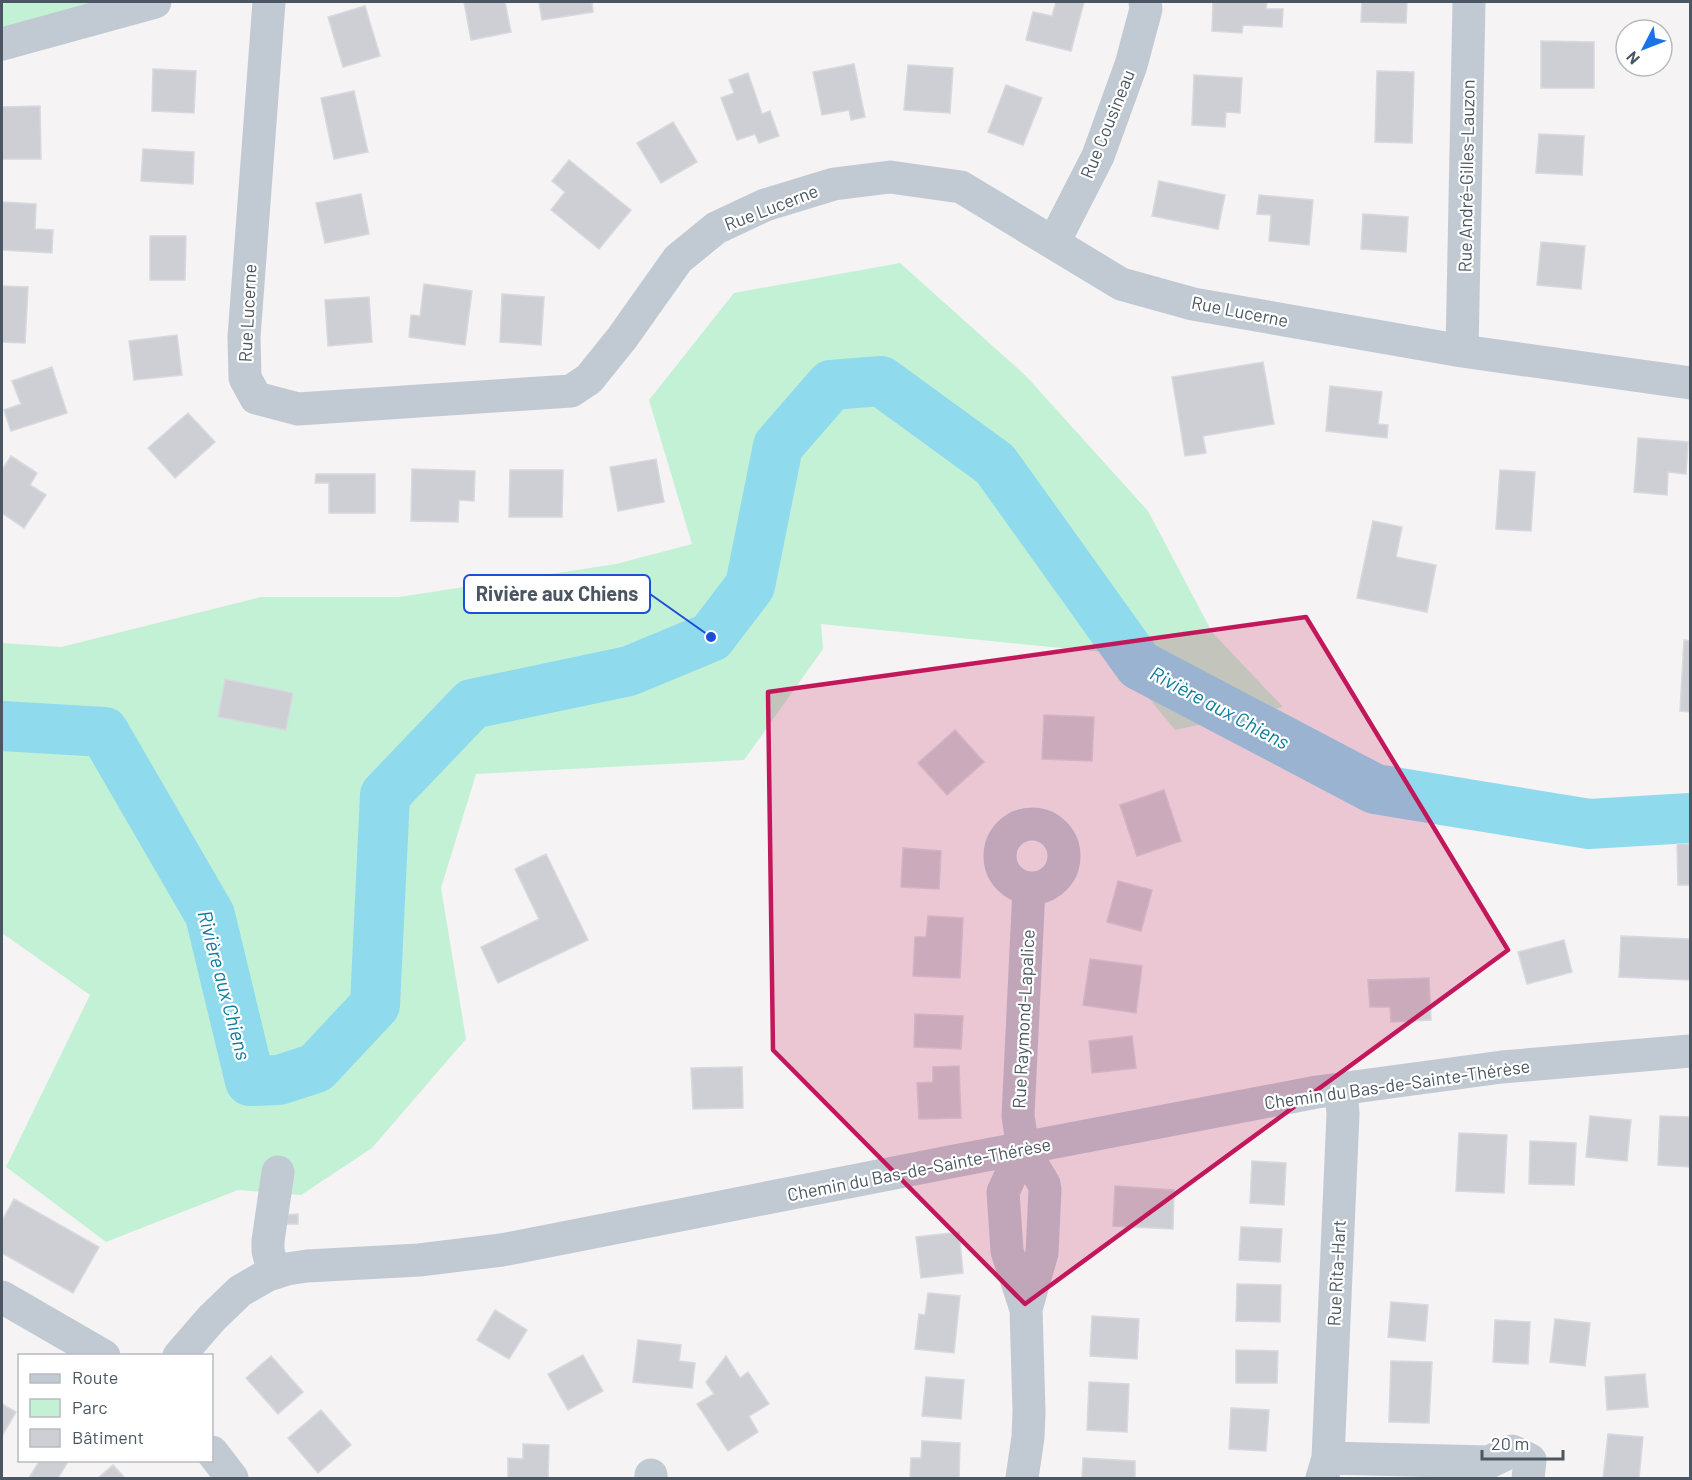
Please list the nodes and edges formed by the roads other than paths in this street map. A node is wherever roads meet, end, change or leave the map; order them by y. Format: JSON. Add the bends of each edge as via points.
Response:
{"nodes":[{"id":1,"x":155,"y":2,"type":"edge"},
{"id":2,"x":269,"y":2,"type":"edge"},
{"id":3,"x":1145,"y":2,"type":"edge"},
{"id":4,"x":1469,"y":2,"type":"edge"},
{"id":5,"x":2,"y":44,"type":"edge"},
{"id":6,"x":1054,"y":242,"type":"junction"},
{"id":7,"x":1462,"y":351,"type":"junction"},
{"id":8,"x":1690,"y":383,"type":"edge"},
{"id":9,"x":1029,"y":888,"type":"dead end"},
{"id":10,"x":1690,"y":1051,"type":"edge"},
{"id":11,"x":1341,"y":1089,"type":"junction"},
{"id":12,"x":1023,"y":1149,"type":"junction"},
{"id":13,"x":278,"y":1172,"type":"dead end"},
{"id":14,"x":274,"y":1273,"type":"junction"},
{"id":15,"x":2,"y":1297,"type":"edge"},
{"id":16,"x":101,"y":1354,"type":"edge"},
{"id":17,"x":181,"y":1354,"type":"edge"},
{"id":18,"x":213,"y":1453,"type":"edge"},
{"id":19,"x":1325,"y":1468,"type":"edge"},
{"id":20,"x":232,"y":1479,"type":"edge"},
{"id":21,"x":1022,"y":1479,"type":"edge"},
{"id":22,"x":1528,"y":1479,"type":"edge"}],
"edges":[{"from":1,"to":5,"type":"street"},
{"from":2,"to":6,"type":"street","name":"Rue Lucerne","via":[[244,337],[245,378],[256,398],[298,409],[571,391],[589,379],[622,338],[678,258],[708,234],[765,206],[834,184],[890,177],[961,187]]},
{"from":3,"to":6,"type":"street","name":"Rue Cousineau","via":[[1131,64],[1098,156]]},
{"from":4,"to":7,"type":"street","name":"Rue André-Gilles-Lauzon"},
{"from":6,"to":7,"type":"street","name":"Rue Lucerne","via":[[1121,285],[1193,304]]},
{"from":7,"to":8,"type":"street","name":"Rue Lucerne"},
{"from":9,"to":12,"type":"street","name":"Rue Raymond-Lapalice","via":[[1018,1116]]},
{"from":10,"to":11,"type":"street","name":"Chemin du Bas-de-Sainte-Thérèse","via":[[1502,1067]]},
{"from":11,"to":12,"type":"street","name":"Chemin du Bas-de-Sainte-Thérèse"},
{"from":11,"to":19,"type":"street","name":"Rue Rita-Hart","via":[[1343,1114]]},
{"from":12,"to":14,"type":"street","name":"Chemin du Bas-de-Sainte-Thérèse","via":[[481,1253],[307,1266]]},
{"from":12,"to":21,"type":"street","via":[[1003,1192],[1007,1251],[1026,1309],[1029,1411]]},
{"from":13,"to":14,"type":"street","via":[[268,1241]]},
{"from":14,"to":17,"type":"street","name":"Chemin du Bas-de-Sainte-Thérèse","via":[[231,1299]]},
{"from":15,"to":16,"type":"street"},
{"from":18,"to":20,"type":"street"},
{"from":19,"to":22,"type":"street","name":"Rue Rita-Hart","via":[[1489,1462],[1512,1451],[1530,1460]]}]}
